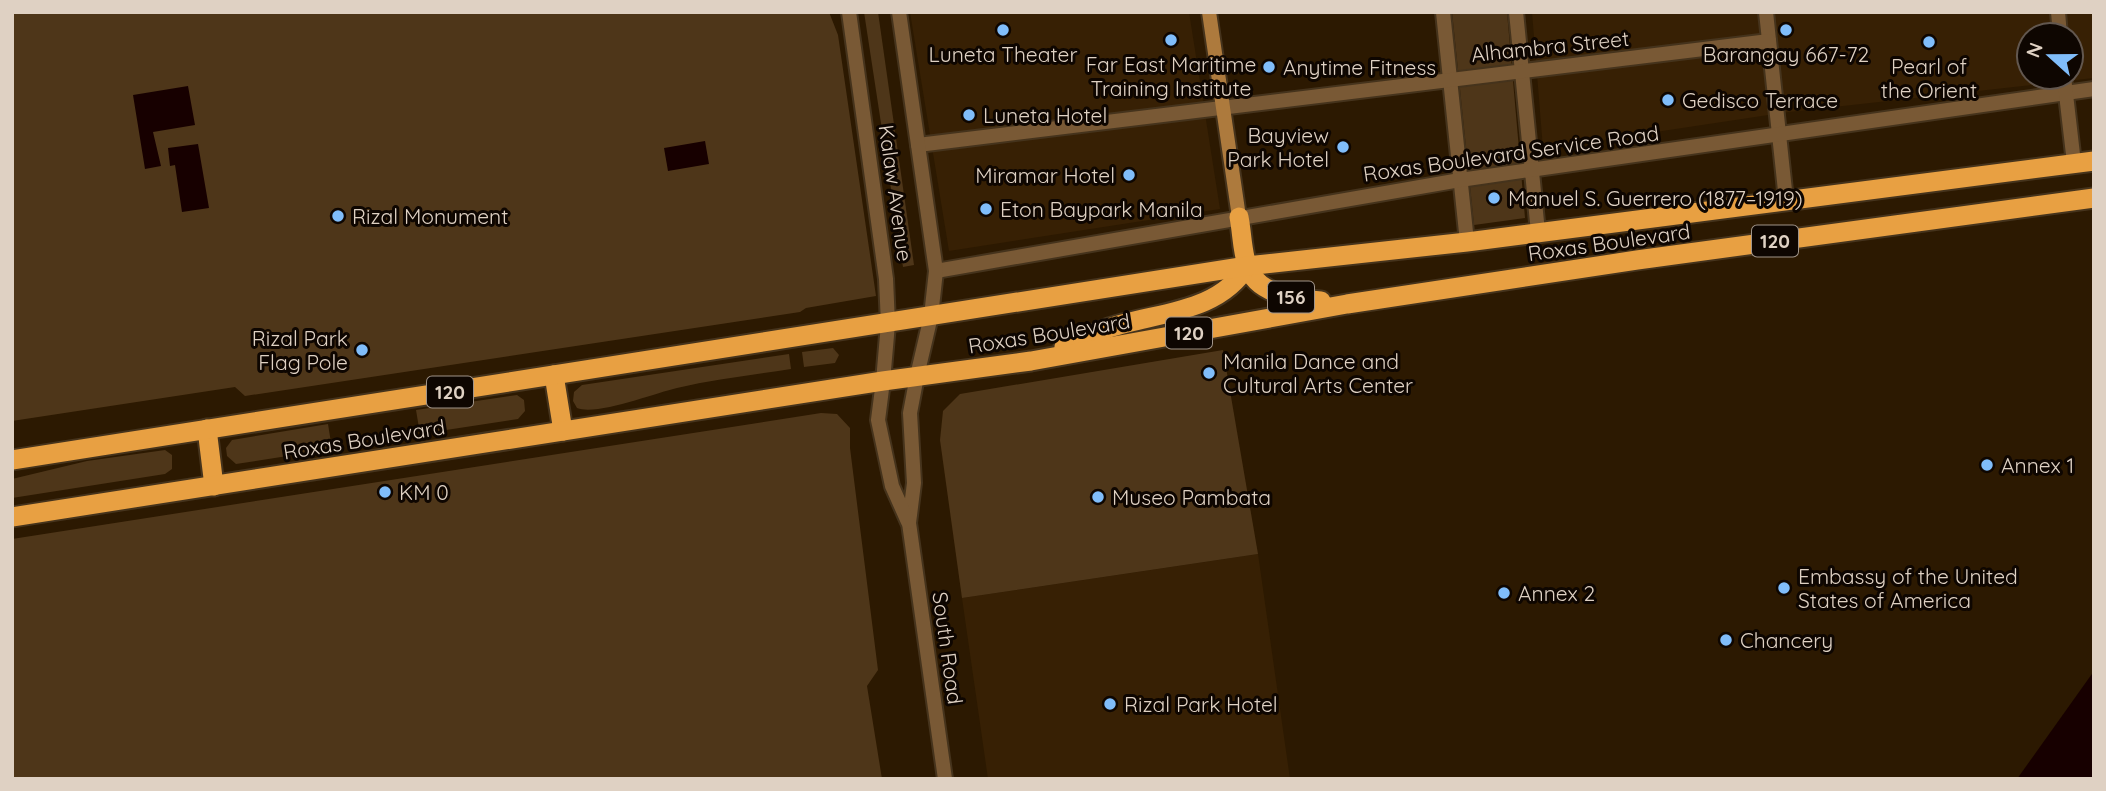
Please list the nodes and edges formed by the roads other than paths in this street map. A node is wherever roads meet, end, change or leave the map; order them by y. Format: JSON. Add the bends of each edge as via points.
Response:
{"nodes":[{"id":1,"x":849,"y":12,"type":"edge"},
{"id":2,"x":899,"y":12,"type":"edge"},
{"id":3,"x":1209,"y":12,"type":"edge"},
{"id":4,"x":1443,"y":12,"type":"edge"},
{"id":5,"x":1516,"y":12,"type":"edge"},
{"id":6,"x":1766,"y":12,"type":"edge"},
{"id":7,"x":1769,"y":41,"type":"junction"},
{"id":8,"x":1522,"y":71,"type":"junction"},
{"id":9,"x":1450,"y":78,"type":"junction"},
{"id":10,"x":2094,"y":89,"type":"edge"},
{"id":11,"x":2066,"y":93,"type":"junction"},
{"id":12,"x":1223,"y":108,"type":"junction"},
{"id":13,"x":1779,"y":135,"type":"junction"},
{"id":14,"x":918,"y":145,"type":"junction"},
{"id":15,"x":2094,"y":160,"type":"edge"},
{"id":16,"x":2074,"y":163,"type":"junction"},
{"id":17,"x":1533,"y":172,"type":"junction"},
{"id":18,"x":1460,"y":180,"type":"junction"},
{"id":19,"x":2094,"y":198,"type":"edge"},
{"id":20,"x":1786,"y":200,"type":"junction"},
{"id":21,"x":1239,"y":217,"type":"junction"},
{"id":22,"x":1538,"y":232,"type":"junction"},
{"id":23,"x":1467,"y":242,"type":"junction"},
{"id":24,"x":1247,"y":266,"type":"junction"},
{"id":25,"x":936,"y":271,"type":"junction"},
{"id":26,"x":1347,"y":304,"type":"junction"},
{"id":27,"x":931,"y":316,"type":"junction"},
{"id":28,"x":888,"y":324,"type":"junction"},
{"id":29,"x":1031,"y":361,"type":"junction"},
{"id":30,"x":554,"y":375,"type":"junction"},
{"id":31,"x":918,"y":376,"type":"junction"},
{"id":32,"x":883,"y":381,"type":"junction"},
{"id":33,"x":207,"y":429,"type":"junction"},
{"id":34,"x":563,"y":431,"type":"junction"},
{"id":35,"x":12,"y":460,"type":"edge"},
{"id":36,"x":214,"y":486,"type":"junction"},
{"id":37,"x":12,"y":517,"type":"edge"},
{"id":38,"x":909,"y":523,"type":"junction"},
{"id":39,"x":945,"y":779,"type":"edge"}],
"edges":[{"from":1,"to":28,"type":"street","name":"Kalaw Avenue","via":[[886,278]]},
{"from":2,"to":14,"type":"street","name":"Kalaw Avenue"},
{"from":3,"to":12,"type":"main road","number":"156"},
{"from":4,"to":9,"type":"street"},
{"from":5,"to":8,"type":"street"},
{"from":6,"to":7,"type":"street"},
{"from":7,"to":8,"type":"street","name":"Alhambra Street"},
{"from":7,"to":13,"type":"street"},
{"from":8,"to":9,"type":"street","name":"Alhambra Street"},
{"from":8,"to":17,"type":"street"},
{"from":9,"to":12,"type":"street","name":"Alhambra Street"},
{"from":9,"to":18,"type":"street"},
{"from":10,"to":11,"type":"street","name":"Roxas Boulevard Service Road"},
{"from":11,"to":13,"type":"street","name":"Roxas Boulevard Service Road"},
{"from":11,"to":16,"type":"street"},
{"from":12,"to":14,"type":"street","name":"Alhambra Street"},
{"from":12,"to":21,"type":"main road","number":"156"},
{"from":13,"to":17,"type":"street","name":"Roxas Boulevard Service Road"},
{"from":13,"to":20,"type":"street"},
{"from":14,"to":25,"type":"street","name":"Kalaw Avenue"},
{"from":15,"to":16,"type":"highway","name":"Roxas Boulevard","number":"120"},
{"from":16,"to":20,"type":"highway","name":"Roxas Boulevard","number":"120"},
{"from":17,"to":18,"type":"street","name":"Roxas Boulevard Service Road"},
{"from":17,"to":22,"type":"street"},
{"from":18,"to":21,"type":"street","name":"Roxas Boulevard Service Road"},
{"from":18,"to":23,"type":"street"},
{"from":19,"to":26,"type":"highway","name":"Roxas Boulevard","number":"120"},
{"from":20,"to":22,"type":"highway","name":"Roxas Boulevard","number":"120"},
{"from":21,"to":24,"type":"highway","number":"156"},
{"from":21,"to":25,"type":"street","name":"Roxas Boulevard Service Road"},
{"from":22,"to":23,"type":"highway","name":"Roxas Boulevard","number":"120"},
{"from":23,"to":24,"type":"highway","name":"Roxas Boulevard","number":"120"},
{"from":24,"to":26,"type":"highway","number":"156","via":[[1253,276],[1279,294]]},
{"from":24,"to":27,"type":"highway","name":"Roxas Boulevard","number":"120"},
{"from":24,"to":29,"type":"highway","number":"156","via":[[1231,289],[1219,296],[1110,328]]},
{"from":25,"to":27,"type":"street","name":"Kalaw Avenue"},
{"from":26,"to":29,"type":"highway","name":"Roxas Boulevard","number":"120"},
{"from":27,"to":28,"type":"highway","name":"Roxas Boulevard","number":"120"},
{"from":27,"to":31,"type":"street","name":"Kalaw Avenue"},
{"from":28,"to":30,"type":"highway","name":"Roxas Boulevard","number":"120"},
{"from":28,"to":32,"type":"street","name":"Kalaw Avenue"},
{"from":29,"to":31,"type":"highway","name":"Roxas Boulevard","number":"120"},
{"from":30,"to":33,"type":"highway","name":"Roxas Boulevard","number":"120"},
{"from":30,"to":34,"type":"highway"},
{"from":31,"to":32,"type":"highway","name":"Roxas Boulevard","number":"120"},
{"from":31,"to":38,"type":"street","name":"South Road","via":[[910,413],[914,483]]},
{"from":32,"to":34,"type":"highway","name":"Roxas Boulevard","number":"120"},
{"from":32,"to":38,"type":"street","name":"South Road","via":[[878,421],[892,486]]},
{"from":33,"to":35,"type":"highway","name":"Roxas Boulevard","number":"120"},
{"from":33,"to":36,"type":"highway"},
{"from":34,"to":36,"type":"highway","name":"Roxas Boulevard","number":"120"},
{"from":36,"to":37,"type":"highway","name":"Roxas Boulevard","number":"120"},
{"from":38,"to":39,"type":"street","name":"South Road"}]}
